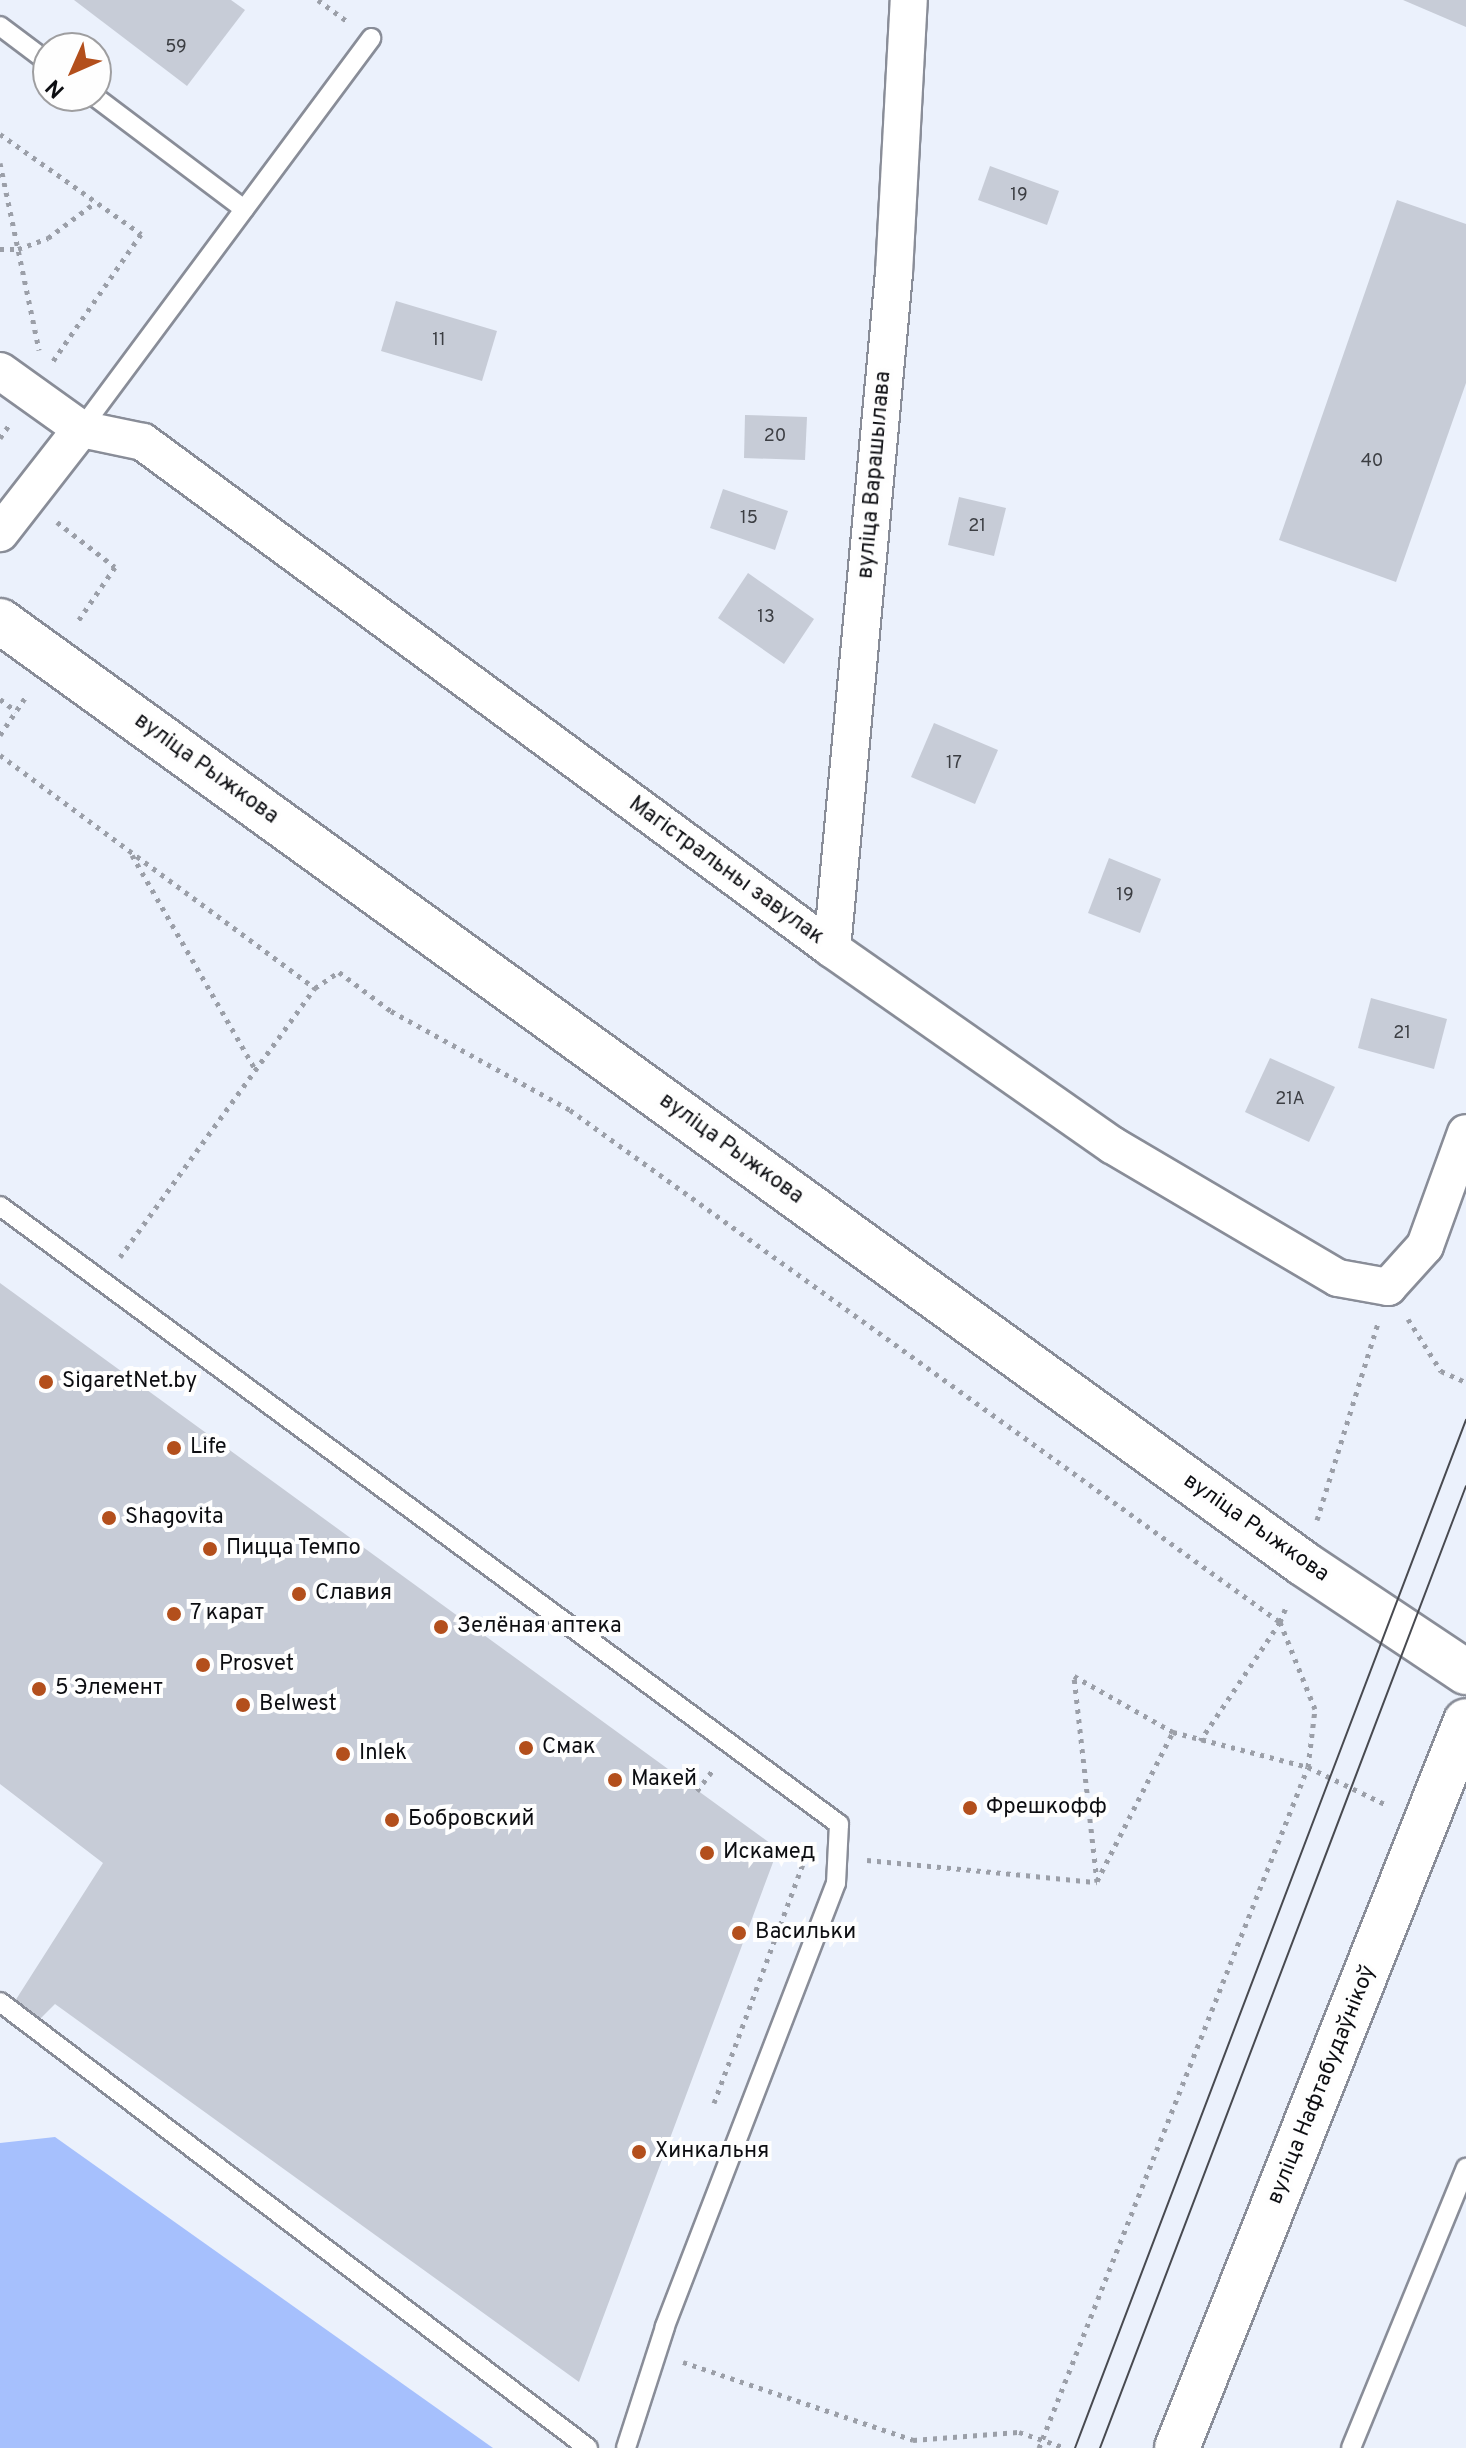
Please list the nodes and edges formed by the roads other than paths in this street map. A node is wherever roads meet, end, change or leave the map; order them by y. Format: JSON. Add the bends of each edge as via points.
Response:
{"nodes":[{"id":1,"x":909,"y":0,"type":"edge"},
{"id":2,"x":0,"y":26,"type":"edge"},
{"id":3,"x":371,"y":38,"type":"dead end"},
{"id":4,"x":32,"y":50,"type":"edge"},
{"id":5,"x":112,"y":110,"type":"edge"},
{"id":6,"x":244,"y":209,"type":"junction"},
{"id":7,"x":0,"y":371,"type":"edge"},
{"id":8,"x":81,"y":429,"type":"junction"},
{"id":9,"x":0,"y":533,"type":"edge"},
{"id":10,"x":0,"y":621,"type":"edge"},
{"id":11,"x":832,"y":949,"type":"junction"},
{"id":12,"x":1466,"y":1133,"type":"edge"},
{"id":13,"x":0,"y":1206,"type":"edge"},
{"id":14,"x":1466,"y":1672,"type":"edge"},
{"id":15,"x":1466,"y":1721,"type":"edge"},
{"id":16,"x":0,"y":2002,"type":"edge"},
{"id":17,"x":1466,"y":2168,"type":"edge"},
{"id":18,"x":588,"y":2448,"type":"edge"},
{"id":19,"x":626,"y":2448,"type":"edge"},
{"id":20,"x":1177,"y":2448,"type":"edge"},
{"id":21,"x":1351,"y":2448,"type":"edge"}],
"edges":[{"from":1,"to":11,"type":"street","name":"вуліца Варашылава","via":[[894,273]]},
{"from":2,"to":4,"type":"lane"},
{"from":3,"to":6,"type":"lane"},
{"from":5,"to":6,"type":"lane"},
{"from":6,"to":8,"type":"lane"},
{"from":7,"to":8,"type":"street","via":[[37,384]]},
{"from":8,"to":9,"type":"street"},
{"from":8,"to":11,"type":"street","name":"Магістральны завулак","via":[[143,442]]},
{"from":10,"to":14,"type":"main road","name":"вуліца Рыжкова","via":[[1304,1564]]},
{"from":11,"to":12,"type":"street","name":"Магістральны завулак","via":[[1112,1145],[1338,1278],[1388,1287],[1425,1246]]},
{"from":13,"to":19,"type":"lane","via":[[839,1824],[836,1883],[657,2353]]},
{"from":15,"to":20,"type":"main road","name":"вуліца Нафтабудаўнікоў"},
{"from":16,"to":18,"type":"lane"},
{"from":17,"to":21,"type":"lane"}]}
